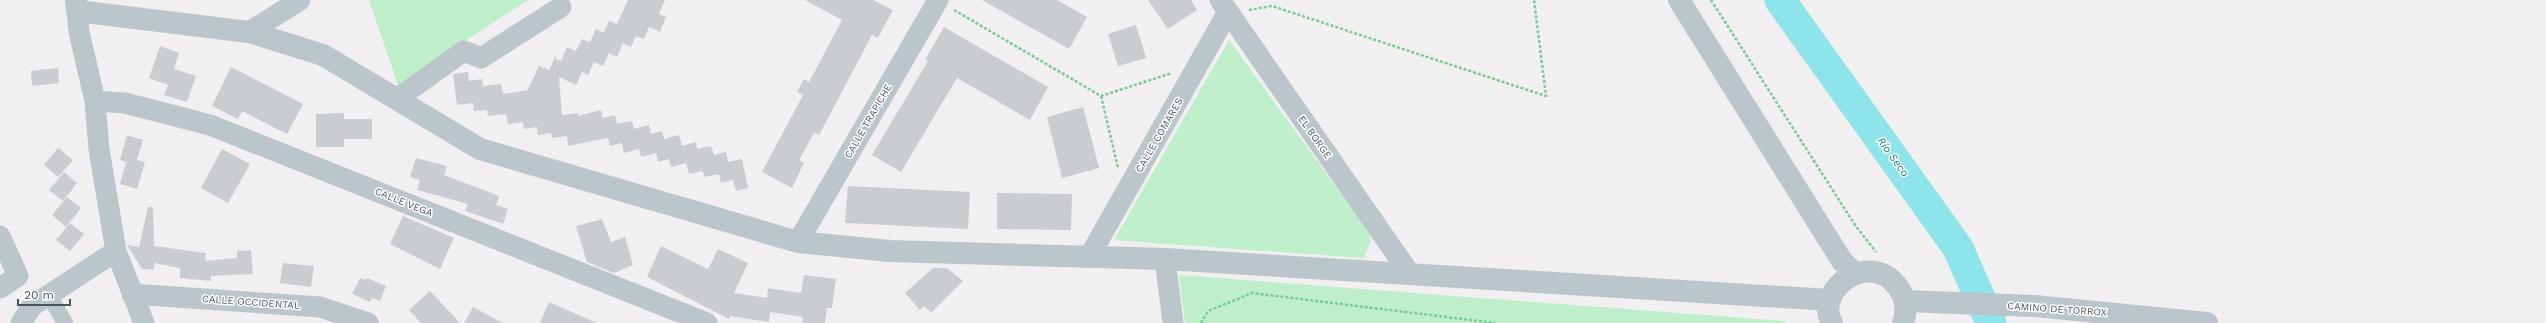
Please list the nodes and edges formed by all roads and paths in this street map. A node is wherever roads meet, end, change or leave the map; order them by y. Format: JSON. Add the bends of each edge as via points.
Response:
{"nodes":[{"id":1,"x":300,"y":0,"type":"edge"},
{"id":2,"x":938,"y":0,"type":"edge"},
{"id":3,"x":1534,"y":0,"type":"edge"},
{"id":4,"x":1679,"y":0,"type":"edge"},
{"id":5,"x":1711,"y":0,"type":"edge"},
{"id":6,"x":76,"y":5,"type":"edge"},
{"id":7,"x":561,"y":6,"type":"dead end"},
{"id":8,"x":1224,"y":6,"type":"edge"},
{"id":9,"x":249,"y":32,"type":"junction"},
{"id":10,"x":1199,"y":64,"type":"junction"},
{"id":11,"x":1101,"y":96,"type":"junction"},
{"id":12,"x":398,"y":98,"type":"junction"},
{"id":13,"x":95,"y":101,"type":"junction"},
{"id":14,"x":1124,"y":194,"type":"junction"},
{"id":15,"x":0,"y":236,"type":"edge"},
{"id":16,"x":798,"y":242,"type":"junction"},
{"id":17,"x":116,"y":251,"type":"junction"},
{"id":18,"x":1089,"y":257,"type":"junction"},
{"id":19,"x":1165,"y":259,"type":"junction"},
{"id":20,"x":1855,"y":273,"type":"junction"},
{"id":21,"x":1410,"y":274,"type":"junction"},
{"id":22,"x":1886,"y":275,"type":"junction"},
{"id":23,"x":18,"y":276,"type":"junction"},
{"id":24,"x":0,"y":288,"type":"edge"},
{"id":25,"x":49,"y":294,"type":"junction"},
{"id":26,"x":132,"y":294,"type":"junction"},
{"id":27,"x":1830,"y":300,"type":"junction"},
{"id":28,"x":1905,"y":301,"type":"junction"},
{"id":29,"x":32,"y":306,"type":"junction"},
{"id":30,"x":21,"y":323,"type":"edge"},
{"id":31,"x":65,"y":323,"type":"edge"},
{"id":32,"x":144,"y":323,"type":"edge"},
{"id":33,"x":368,"y":323,"type":"edge"},
{"id":34,"x":707,"y":323,"type":"edge"},
{"id":35,"x":1173,"y":323,"type":"edge"},
{"id":36,"x":1201,"y":323,"type":"edge"},
{"id":37,"x":1495,"y":323,"type":"edge"},
{"id":38,"x":1832,"y":323,"type":"edge"},
{"id":39,"x":1902,"y":323,"type":"edge"},
{"id":40,"x":2207,"y":323,"type":"edge"}],
"edges":[{"from":1,"to":9,"type":"street"},
{"from":2,"to":11,"type":"path"},
{"from":2,"to":16,"type":"street","name":"CALLE TRAPICHE"},
{"from":3,"to":8,"type":"path","via":[[1546,96],[1272,6]]},
{"from":4,"to":20,"type":"street","via":[[1842,261]]},
{"from":5,"to":22,"type":"path","via":[[1855,225],[1880,258]]},
{"from":6,"to":9,"type":"street"},
{"from":6,"to":13,"type":"street","via":[[79,32]]},
{"from":7,"to":12,"type":"street","via":[[481,58],[464,51]]},
{"from":8,"to":10,"type":"street","name":"CALLE COMARES"},
{"from":8,"to":21,"type":"street","name":"EL BORGE"},
{"from":9,"to":12,"type":"street","via":[[323,55]]},
{"from":10,"to":11,"type":"path"},
{"from":10,"to":14,"type":"street","name":"CALLE COMARES"},
{"from":11,"to":14,"type":"path"},
{"from":12,"to":16,"type":"street","via":[[480,149]]},
{"from":13,"to":17,"type":"street","via":[[99,149]]},
{"from":13,"to":34,"type":"street","name":"CALLE VEGA","via":[[125,103],[210,125]]},
{"from":14,"to":18,"type":"street","name":"CALLE COMARES"},
{"from":15,"to":23,"type":"street"},
{"from":16,"to":18,"type":"street","via":[[890,252]]},
{"from":17,"to":25,"type":"street"},
{"from":17,"to":26,"type":"street"},
{"from":18,"to":19,"type":"street"},
{"from":19,"to":21,"type":"street"},
{"from":19,"to":35,"type":"street"},
{"from":20,"to":22,"type":"street","via":[[1868,270]]},
{"from":20,"to":27,"type":"street","via":[[1837,286]]},
{"from":21,"to":27,"type":"street"},
{"from":22,"to":28,"type":"street","via":[[1898,286]]},
{"from":23,"to":24,"type":"street"},
{"from":23,"to":29,"type":"street"},
{"from":25,"to":29,"type":"street"},
{"from":25,"to":31,"type":"street"},
{"from":26,"to":32,"type":"street"},
{"from":26,"to":33,"type":"street","name":"CALLE OCCIDENTAL","via":[[320,307]]},
{"from":27,"to":38,"type":"street"},
{"from":28,"to":39,"type":"street"},
{"from":28,"to":40,"type":"street","name":"CAMINO DE TORROX","via":[[2035,306]]},
{"from":29,"to":30,"type":"street"},
{"from":36,"to":37,"type":"path","via":[[1208,311],[1252,292]]}]}
